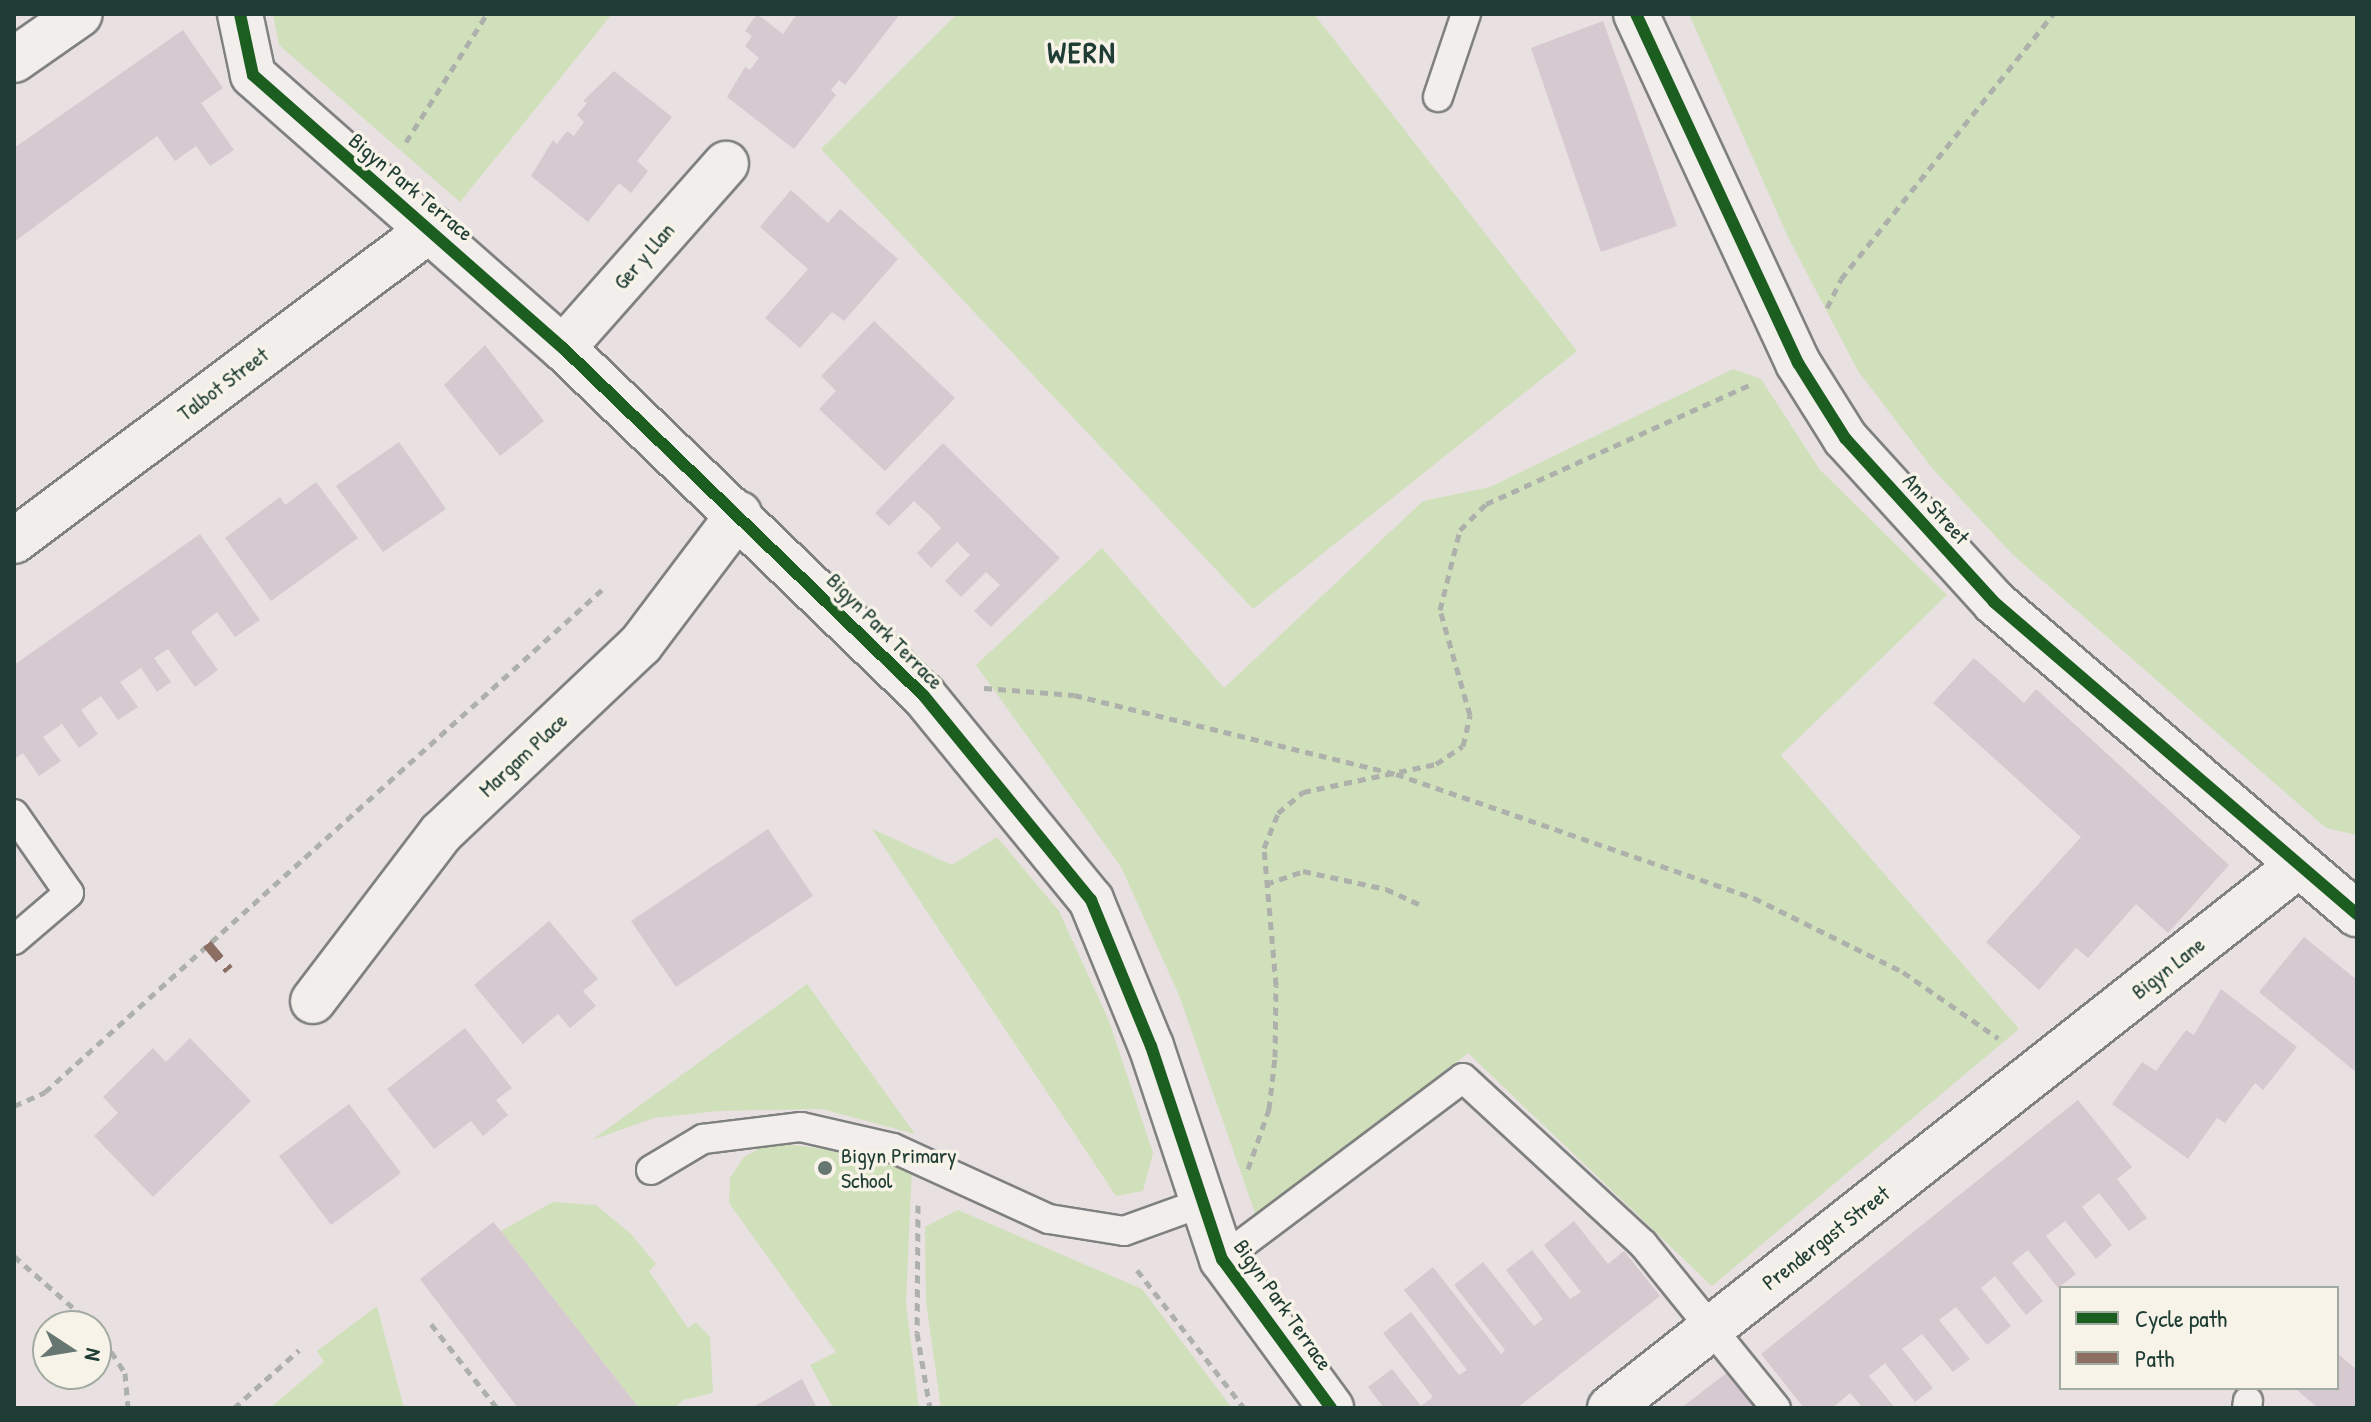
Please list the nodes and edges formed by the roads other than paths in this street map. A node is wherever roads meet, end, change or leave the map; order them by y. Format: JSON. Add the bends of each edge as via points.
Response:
{"nodes":[{"id":1,"x":80,"y":14,"type":"edge"},
{"id":2,"x":240,"y":14,"type":"edge"},
{"id":3,"x":1466,"y":14,"type":"edge"},
{"id":4,"x":1636,"y":14,"type":"edge"},
{"id":5,"x":14,"y":60,"type":"edge"},
{"id":6,"x":1438,"y":97,"type":"dead end"},
{"id":7,"x":726,"y":164,"type":"dead end"},
{"id":8,"x":432,"y":228,"type":"junction"},
{"id":9,"x":563,"y":348,"type":"junction"},
{"id":10,"x":739,"y":514,"type":"junction"},
{"id":11,"x":14,"y":541,"type":"edge"},
{"id":12,"x":14,"y":814,"type":"edge"},
{"id":13,"x":2295,"y":868,"type":"junction"},
{"id":14,"x":2355,"y":909,"type":"edge"},
{"id":15,"x":14,"y":940,"type":"edge"},
{"id":16,"x":313,"y":1001,"type":"dead end"},
{"id":17,"x":2041,"y":1068,"type":"joint"},
{"id":18,"x":651,"y":1170,"type":"dead end"},
{"id":19,"x":1204,"y":1202,"type":"junction"},
{"id":20,"x":1222,"y":1259,"type":"junction"},
{"id":21,"x":1713,"y":1327,"type":"junction"},
{"id":22,"x":1331,"y":1408,"type":"edge"},
{"id":23,"x":1610,"y":1408,"type":"edge"},
{"id":24,"x":1776,"y":1408,"type":"edge"}],
"edges":[{"from":1,"to":5,"type":"street"},
{"from":2,"to":8,"type":"street","name":"Bigyn Park Terrace","via":[[253,75],[378,188]]},
{"from":3,"to":6,"type":"lane"},
{"from":4,"to":13,"type":"street","name":"Ann Street","via":[[1798,363],[1845,438],[1994,602]]},
{"from":7,"to":9,"type":"street","name":"Ger y Llan"},
{"from":8,"to":9,"type":"street","name":"Bigyn Park Terrace"},
{"from":8,"to":11,"type":"street","name":"Talbot Street"},
{"from":9,"to":10,"type":"street","name":"Bigyn Park Terrace"},
{"from":10,"to":16,"type":"street","name":"Margam Place","via":[[641,644],[441,833]]},
{"from":10,"to":19,"type":"street","name":"Bigyn Park Terrace","via":[[924,696],[1091,900],[1151,1046]]},
{"from":12,"to":15,"type":"lane","via":[[69,893]]},
{"from":13,"to":14,"type":"street","name":"Ann Street"},
{"from":13,"to":17,"type":"street","name":"Bigyn Lane"},
{"from":17,"to":21,"type":"street","name":"Prendergast Street"},
{"from":18,"to":19,"type":"lane","via":[[703,1139],[801,1127],[893,1148],[1049,1219],[1124,1231]]},
{"from":19,"to":20,"type":"street","name":"Bigyn Park Terrace"},
{"from":20,"to":21,"type":"lane","via":[[1463,1078],[1643,1244]]},
{"from":20,"to":22,"type":"street","name":"Bigyn Park Terrace"},
{"from":21,"to":23,"type":"street","name":"Prendergast Street"},
{"from":21,"to":24,"type":"lane"}]}
